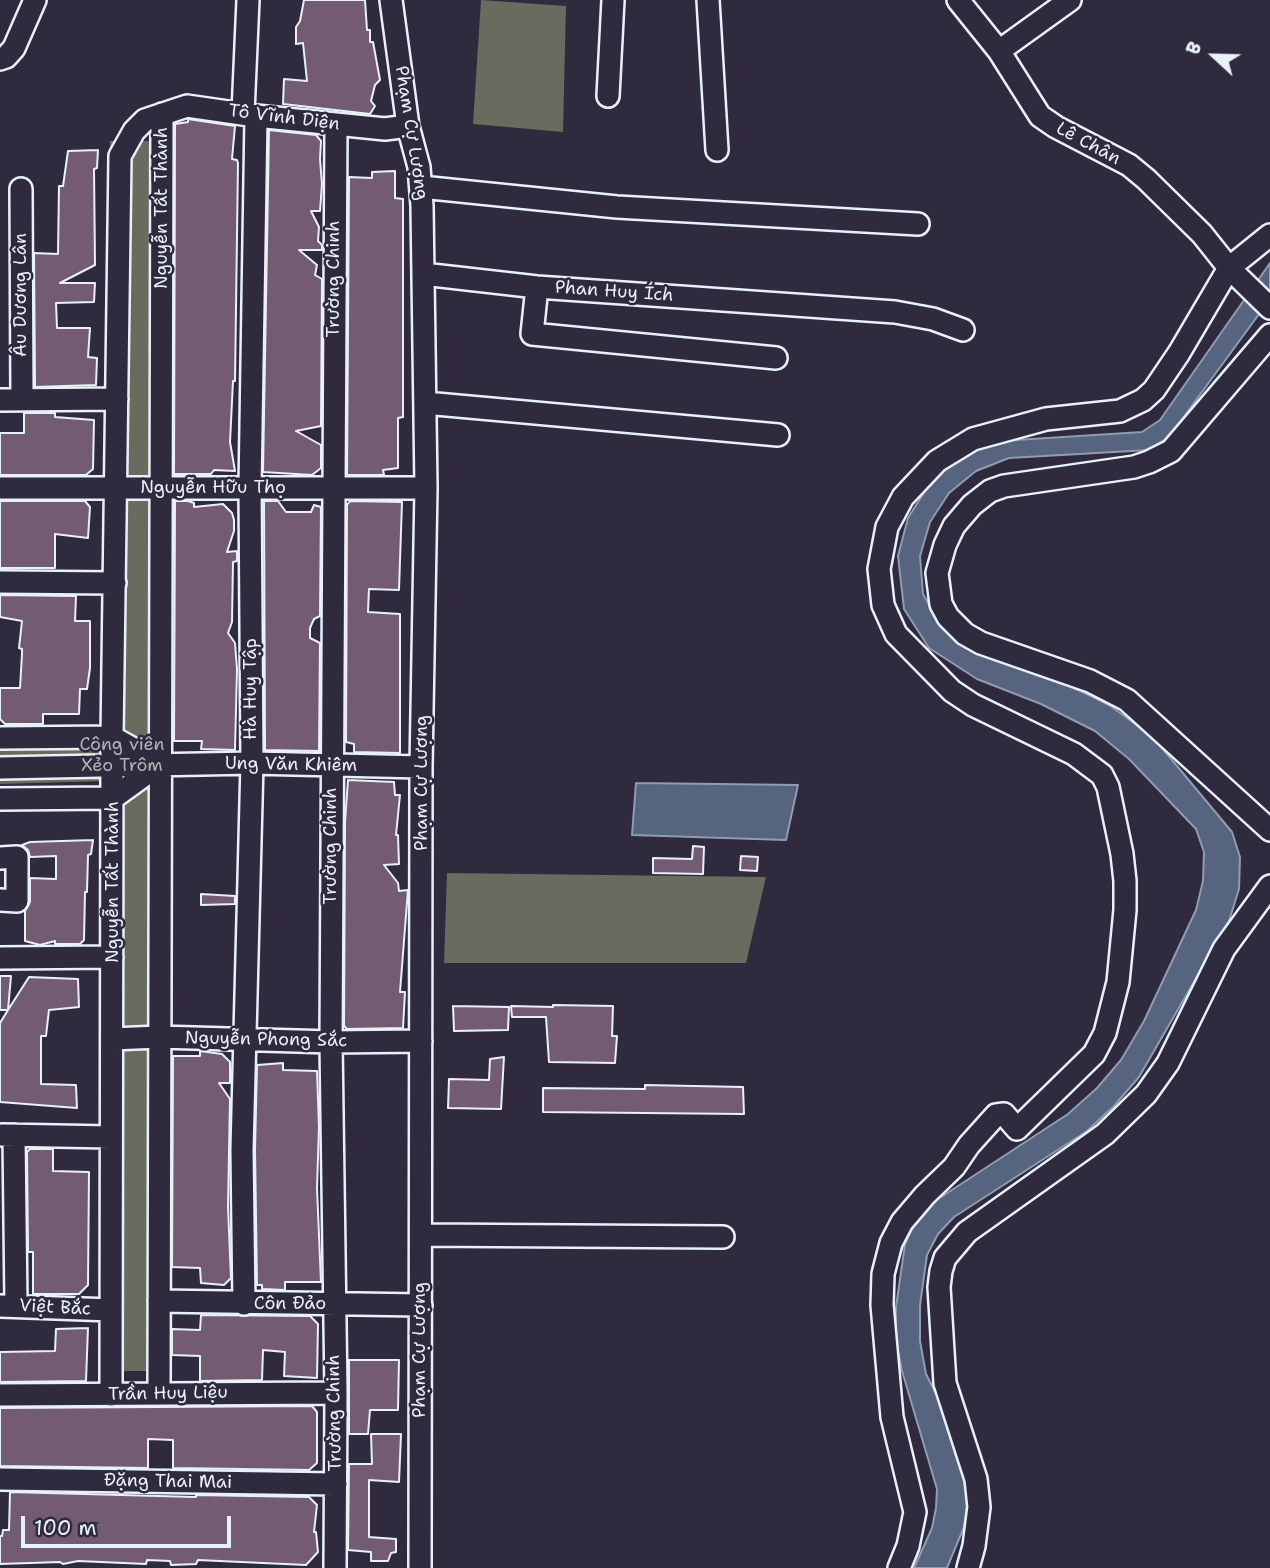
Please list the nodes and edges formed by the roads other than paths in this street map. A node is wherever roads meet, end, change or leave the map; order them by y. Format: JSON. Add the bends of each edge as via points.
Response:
{"nodes":[{"id":1,"x":35,"y":0,"type":"edge"},
{"id":2,"x":248,"y":0,"type":"edge"},
{"id":3,"x":391,"y":0,"type":"edge"},
{"id":4,"x":613,"y":0,"type":"edge"},
{"id":5,"x":708,"y":0,"type":"edge"},
{"id":6,"x":958,"y":0,"type":"edge"},
{"id":7,"x":1070,"y":0,"type":"edge"},
{"id":8,"x":999,"y":51,"type":"junction"},
{"id":9,"x":0,"y":59,"type":"edge"},
{"id":10,"x":608,"y":96,"type":"dead end"},
{"id":11,"x":162,"y":114,"type":"junction"},
{"id":12,"x":249,"y":115,"type":"junction"},
{"id":13,"x":336,"y":124,"type":"junction"},
{"id":14,"x":408,"y":126,"type":"junction"},
{"id":15,"x":717,"y":150,"type":"dead end"},
{"id":16,"x":421,"y":187,"type":"junction"},
{"id":17,"x":20,"y":189,"type":"dead end"},
{"id":18,"x":918,"y":224,"type":"dead end"},
{"id":19,"x":1270,"y":235,"type":"edge"},
{"id":20,"x":1232,"y":271,"type":"junction"},
{"id":21,"x":423,"y":274,"type":"junction"},
{"id":22,"x":537,"y":287,"type":"junction"},
{"id":23,"x":1270,"y":309,"type":"edge"},
{"id":24,"x":963,"y":330,"type":"dead end"},
{"id":25,"x":1270,"y":335,"type":"edge"},
{"id":26,"x":776,"y":358,"type":"dead end"},
{"id":27,"x":117,"y":399,"type":"junction"},
{"id":28,"x":0,"y":400,"type":"edge"},
{"id":29,"x":22,"y":400,"type":"junction"},
{"id":30,"x":425,"y":403,"type":"junction"},
{"id":31,"x":778,"y":435,"type":"dead end"},
{"id":32,"x":0,"y":488,"type":"edge"},
{"id":33,"x":116,"y":488,"type":"junction"},
{"id":34,"x":162,"y":488,"type":"junction"},
{"id":35,"x":250,"y":488,"type":"junction"},
{"id":36,"x":426,"y":488,"type":"junction"},
{"id":37,"x":335,"y":489,"type":"junction"},
{"id":38,"x":0,"y":582,"type":"edge"},
{"id":39,"x":115,"y":583,"type":"junction"},
{"id":40,"x":0,"y":737,"type":"edge"},
{"id":41,"x":112,"y":737,"type":"junction"},
{"id":42,"x":251,"y":763,"type":"junction"},
{"id":43,"x":160,"y":764,"type":"junction"},
{"id":44,"x":332,"y":765,"type":"junction"},
{"id":45,"x":113,"y":767,"type":"junction"},
{"id":46,"x":421,"y":767,"type":"junction"},
{"id":47,"x":0,"y":768,"type":"edge"},
{"id":48,"x":113,"y":798,"type":"junction"},
{"id":49,"x":0,"y":799,"type":"edge"},
{"id":50,"x":1266,"y":822,"type":"edge"},
{"id":51,"x":0,"y":858,"type":"edge"},
{"id":52,"x":1270,"y":886,"type":"edge"},
{"id":53,"x":0,"y":900,"type":"edge"},
{"id":54,"x":112,"y":957,"type":"junction"},
{"id":55,"x":0,"y":958,"type":"edge"},
{"id":56,"x":159,"y":1037,"type":"junction"},
{"id":57,"x":112,"y":1039,"type":"junction"},
{"id":58,"x":245,"y":1040,"type":"junction"},
{"id":59,"x":421,"y":1041,"type":"junction"},
{"id":60,"x":331,"y":1042,"type":"junction"},
{"id":61,"x":7,"y":1135,"type":"edge"},
{"id":62,"x":111,"y":1137,"type":"junction"},
{"id":63,"x":421,"y":1235,"type":"junction"},
{"id":64,"x":723,"y":1237,"type":"dead end"},
{"id":65,"x":159,"y":1301,"type":"junction"},
{"id":66,"x":244,"y":1304,"type":"junction"},
{"id":67,"x":333,"y":1304,"type":"junction"},
{"id":68,"x":421,"y":1305,"type":"junction"},
{"id":69,"x":8,"y":1306,"type":"edge"},
{"id":70,"x":111,"y":1310,"type":"junction"},
{"id":71,"x":159,"y":1392,"type":"junction"},
{"id":72,"x":336,"y":1393,"type":"junction"},
{"id":73,"x":0,"y":1395,"type":"edge"},
{"id":74,"x":111,"y":1395,"type":"junction"},
{"id":75,"x":0,"y":1479,"type":"edge"},
{"id":76,"x":336,"y":1484,"type":"junction"},
{"id":77,"x":335,"y":1568,"type":"edge"},
{"id":78,"x":420,"y":1568,"type":"edge"},
{"id":79,"x":899,"y":1568,"type":"edge"},
{"id":80,"x":968,"y":1568,"type":"edge"}],
"edges":[{"from":1,"to":9,"type":"street","via":[[14,48]]},
{"from":2,"to":12,"type":"street","name":"Hà Huy Tập"},
{"from":3,"to":14,"type":"street","name":"Phạm Cự Lượng"},
{"from":4,"to":10,"type":"street"},
{"from":5,"to":15,"type":"street"},
{"from":6,"to":8,"type":"street","name":"Lê Chân"},
{"from":7,"to":8,"type":"street"},
{"from":8,"to":20,"type":"street","name":"Lê Chân","via":[[1040,116],[1129,165],[1202,234]]},
{"from":11,"to":12,"type":"street","name":"Tô Vĩnh Diện","via":[[187,106]]},
{"from":11,"to":27,"type":"street","name":"Nguyễn Tất Thành","via":[[145,120],[120,156]]},
{"from":11,"to":34,"type":"street","name":"Nguyễn Tất Thành"},
{"from":12,"to":13,"type":"street","name":"Tô Vĩnh Diện"},
{"from":12,"to":35,"type":"street","name":"Hà Huy Tập"},
{"from":13,"to":14,"type":"street","name":"Tô Vĩnh Diện","via":[[385,129]]},
{"from":13,"to":37,"type":"street","name":"Trường Chinh"},
{"from":14,"to":16,"type":"street","name":"Phạm Cự Lượng"},
{"from":16,"to":18,"type":"street","via":[[617,207]]},
{"from":16,"to":21,"type":"street","name":"Phạm Cự Lượng"},
{"from":17,"to":29,"type":"street","name":"Âu Dương Lân"},
{"from":19,"to":20,"type":"street"},
{"from":20,"to":23,"type":"street","name":"Lê Chân"},
{"from":20,"to":79,"type":"street","via":[[1143,400],[1121,411],[1045,419],[973,439],[937,461],[903,496],[887,527],[878,569],[883,605],[896,634],[952,691],[1074,754],[1102,775],[1125,881],[1118,982],[1105,1033],[1094,1054],[1017,1129],[1004,1114],[996,1115],[902,1222],[891,1242],[882,1305],[892,1417],[915,1512]]},
{"from":21,"to":22,"type":"street","name":"Phan Huy Ích"},
{"from":21,"to":30,"type":"street","name":"Phạm Cự Lượng"},
{"from":22,"to":24,"type":"street","name":"Phan Huy Ích","via":[[895,312]]},
{"from":22,"to":26,"type":"street","via":[[533,334]]},
{"from":25,"to":50,"type":"street","via":[[1171,451],[1134,467],[990,491],[954,526],[937,573],[941,604],[965,634],[1090,681],[1127,700]]},
{"from":27,"to":29,"type":"street"},
{"from":27,"to":33,"type":"street","name":"Nguyễn Tất Thành"},
{"from":28,"to":29,"type":"street"},
{"from":30,"to":31,"type":"street"},
{"from":30,"to":36,"type":"street","name":"Phạm Cự Lượng"},
{"from":32,"to":33,"type":"street","name":"Nguyễn Hữu Thọ"},
{"from":33,"to":34,"type":"street","name":"Nguyễn Hữu Thọ"},
{"from":33,"to":39,"type":"street","name":"Nguyễn Tất Thành"},
{"from":34,"to":35,"type":"street","name":"Nguyễn Hữu Thọ"},
{"from":34,"to":43,"type":"street","name":"Nguyễn Tất Thành"},
{"from":35,"to":37,"type":"street","name":"Nguyễn Hữu Thọ"},
{"from":35,"to":42,"type":"street","name":"Hà Huy Tập"},
{"from":36,"to":37,"type":"street","name":"Nguyễn Hữu Thọ"},
{"from":36,"to":46,"type":"street","name":"Phạm Cự Lượng"},
{"from":37,"to":44,"type":"street","name":"Trường Chinh"},
{"from":38,"to":39,"type":"street"},
{"from":39,"to":41,"type":"street","name":"Nguyễn Tất Thành"},
{"from":40,"to":41,"type":"street","name":"Ung Văn Khiêm"},
{"from":41,"to":43,"type":"street","name":"Ung Văn Khiêm"},
{"from":41,"to":45,"type":"street","name":"Nguyễn Tất Thành"},
{"from":42,"to":43,"type":"street","name":"Ung Văn Khiêm"},
{"from":42,"to":44,"type":"street","name":"Ung Văn Khiêm"},
{"from":42,"to":58,"type":"street","name":"Hà Huy Tập"},
{"from":43,"to":45,"type":"street","name":"Ung Văn Khiêm"},
{"from":43,"to":48,"type":"street"},
{"from":43,"to":56,"type":"street","name":"Nguyễn Tất Thành"},
{"from":44,"to":46,"type":"street","name":"Ung Văn Khiêm"},
{"from":44,"to":60,"type":"street","name":"Trường Chinh"},
{"from":45,"to":47,"type":"street","name":"Ung Văn Khiêm"},
{"from":45,"to":48,"type":"street","name":"Nguyễn Tất Thành"},
{"from":46,"to":59,"type":"street","name":"Phạm Cự Lượng"},
{"from":48,"to":49,"type":"street"},
{"from":48,"to":54,"type":"street","name":"Nguyễn Tất Thành"},
{"from":51,"to":53,"type":"street","via":[[17,858],[17,901]]},
{"from":52,"to":80,"type":"street","via":[[1230,939],[1168,1063],[1146,1094],[1105,1134],[967,1232],[945,1258],[939,1287],[945,1382],[976,1479],[979,1507]]},
{"from":54,"to":55,"type":"street"},
{"from":54,"to":57,"type":"street","name":"Nguyễn Tất Thành"},
{"from":56,"to":57,"type":"street","name":"Nguyễn Phong Sắc"},
{"from":56,"to":58,"type":"street","name":"Nguyễn Phong Sắc"},
{"from":56,"to":65,"type":"street","name":"Nguyễn Tất Thành"},
{"from":57,"to":62,"type":"street","name":"Nguyễn Tất Thành"},
{"from":58,"to":60,"type":"street","name":"Nguyễn Phong Sắc"},
{"from":58,"to":66,"type":"street","name":"Hà Huy Tập"},
{"from":59,"to":60,"type":"street","name":"Nguyễn Phong Sắc"},
{"from":59,"to":63,"type":"street","name":"Phạm Cự Lượng"},
{"from":60,"to":67,"type":"street","name":"Trường Chinh"},
{"from":61,"to":62,"type":"street"},
{"from":61,"to":69,"type":"street"},
{"from":62,"to":70,"type":"street","name":"Nguyễn Tất Thành"},
{"from":63,"to":64,"type":"street"},
{"from":63,"to":68,"type":"street","name":"Phạm Cự Lượng"},
{"from":65,"to":66,"type":"street","name":"Côn Đảo"},
{"from":65,"to":71,"type":"street","name":"Nguyễn Tất Thành"},
{"from":66,"to":67,"type":"street","name":"Côn Đảo"},
{"from":67,"to":68,"type":"street","name":"Côn Đảo"},
{"from":67,"to":72,"type":"street","name":"Trường Chinh"},
{"from":68,"to":78,"type":"street","name":"Phạm Cự Lượng"},
{"from":69,"to":70,"type":"street","name":"Việt Bắc"},
{"from":70,"to":74,"type":"street","name":"Nguyễn Tất Thành"},
{"from":71,"to":72,"type":"street","name":"Trần Huy Liệu"},
{"from":71,"to":74,"type":"street","name":"Trần Huy Liệu"},
{"from":72,"to":76,"type":"street","name":"Trường Chinh"},
{"from":73,"to":74,"type":"street","name":"Trần Huy Liệu"},
{"from":75,"to":76,"type":"street","name":"Đặng Thai Mai"},
{"from":76,"to":77,"type":"street","name":"Trường Chinh"}]}
